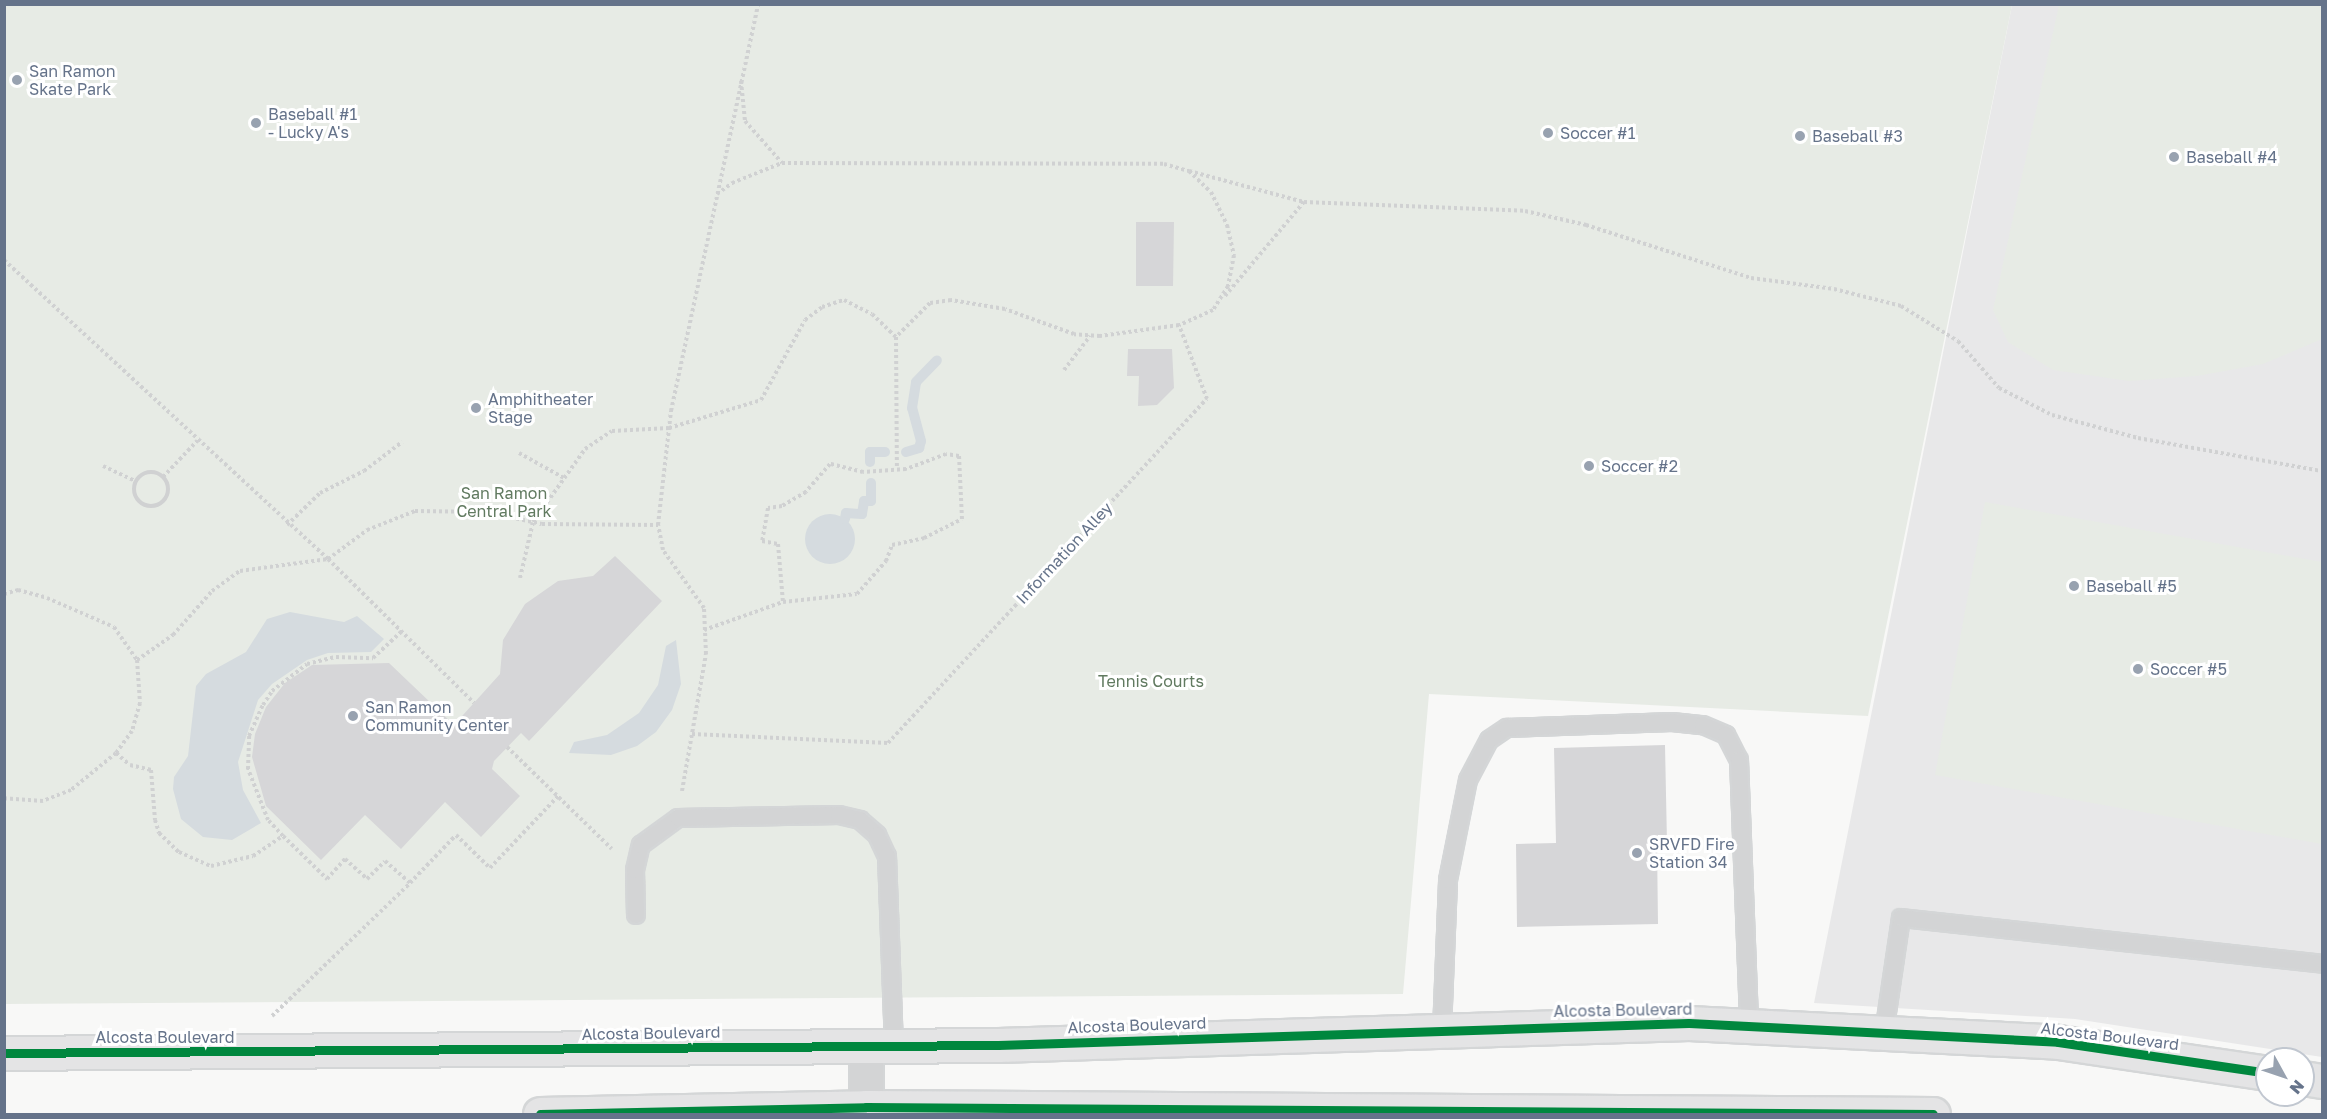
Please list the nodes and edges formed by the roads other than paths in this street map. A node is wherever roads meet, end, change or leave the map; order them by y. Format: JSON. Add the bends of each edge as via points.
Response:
{"nodes":[{"id":1,"x":636,"y":915,"type":"dead end"},
{"id":2,"x":2322,"y":964,"type":"edge"},
{"id":3,"x":1749,"y":1026,"type":"junction"},
{"id":4,"x":1442,"y":1031,"type":"junction"},
{"id":5,"x":1884,"y":1033,"type":"junction"},
{"id":6,"x":880,"y":1046,"type":"junction"},
{"id":7,"x":4,"y":1053,"type":"edge"},
{"id":8,"x":2255,"y":1071,"type":"edge"},
{"id":9,"x":866,"y":1111,"type":"edge"},
{"id":10,"x":540,"y":1114,"type":"edge"},
{"id":11,"x":1933,"y":1114,"type":"edge"}],
"edges":[{"from":1,"to":6,"type":"lane","via":[[635,870],[641,844],[678,818],[839,815],[860,820],[877,835],[887,856],[890,882]]},
{"from":2,"to":5,"type":"lane","via":[[1901,918]]},
{"from":3,"to":4,"type":"main road","name":"Alcosta Boulevard","via":[[1689,1023]]},
{"from":3,"to":4,"type":"lane","via":[[1739,760],[1725,735],[1702,725],[1672,722],[1507,728],[1489,740],[1468,780],[1448,880]]},
{"from":3,"to":5,"type":"main road","name":"Alcosta Boulevard"},
{"from":4,"to":6,"type":"main road","name":"Alcosta Boulevard"},
{"from":5,"to":8,"type":"main road","name":"Alcosta Boulevard","via":[[2058,1042]]},
{"from":6,"to":7,"type":"main road","name":"Alcosta Boulevard"},
{"from":6,"to":9,"type":"street"},
{"from":9,"to":10,"type":"main road"},
{"from":9,"to":11,"type":"main road"}]}
